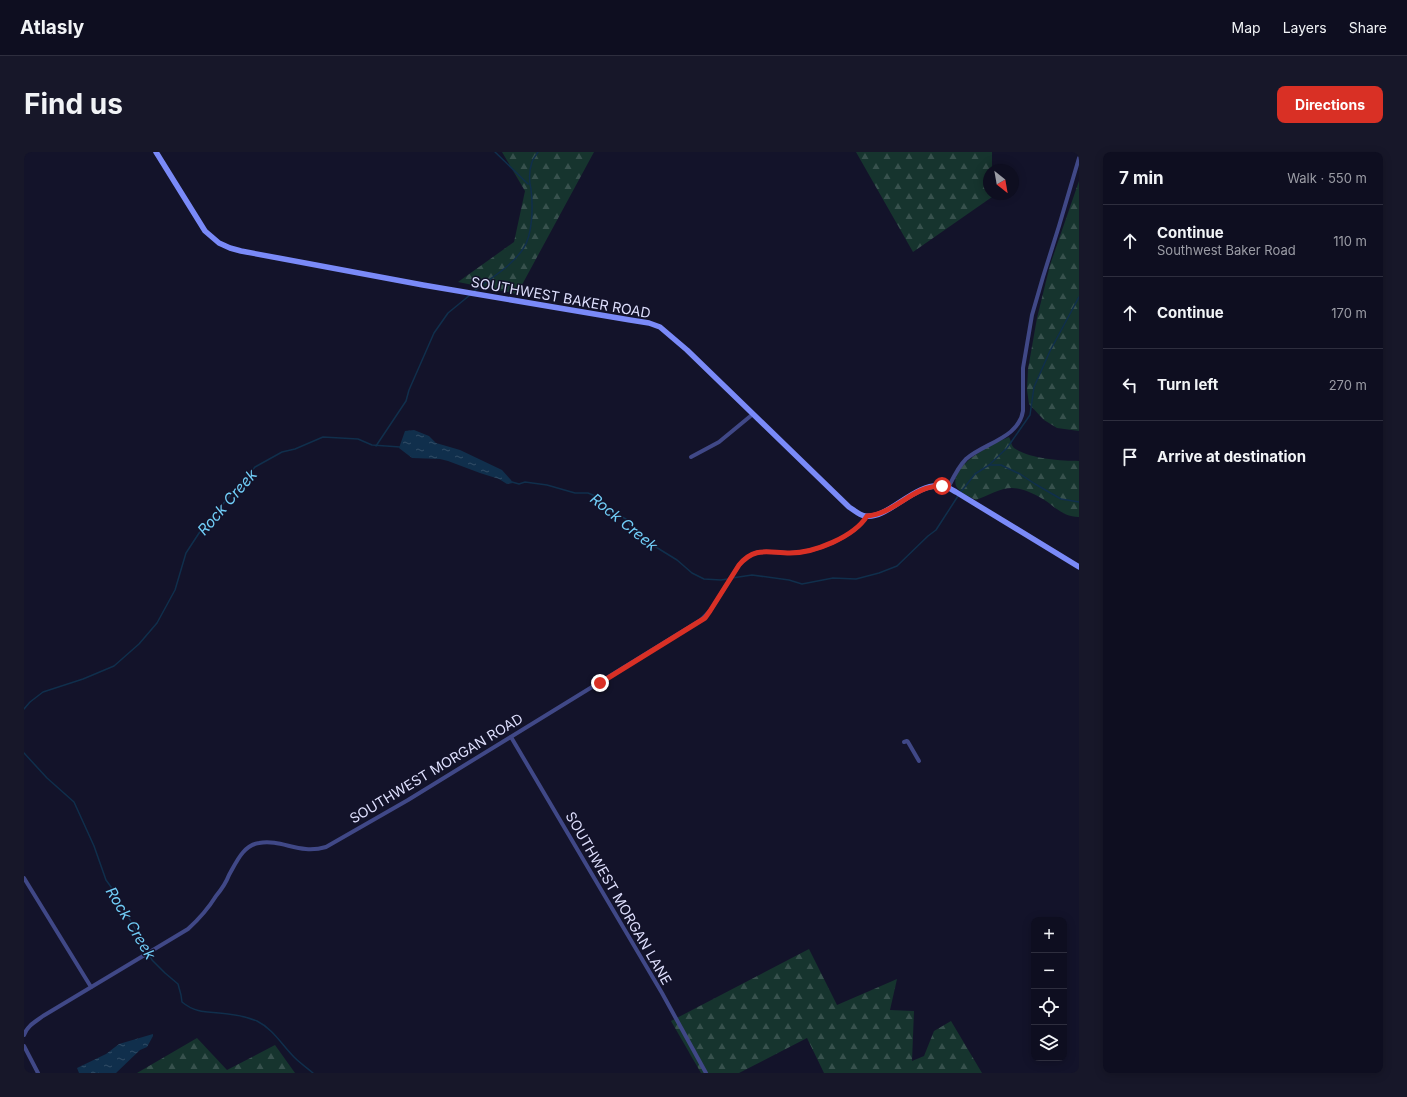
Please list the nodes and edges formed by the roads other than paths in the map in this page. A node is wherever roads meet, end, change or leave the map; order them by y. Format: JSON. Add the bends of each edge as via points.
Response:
{"nodes":[{"id":1,"x":156,"y":152,"type":"edge"},
{"id":2,"x":1079,"y":158,"type":"edge"},
{"id":3,"x":753,"y":414,"type":"junction"},
{"id":4,"x":691,"y":457,"type":"dead end"},
{"id":5,"x":948,"y":488,"type":"junction"},
{"id":6,"x":867,"y":516,"type":"junction"},
{"id":7,"x":1079,"y":567,"type":"edge"},
{"id":8,"x":510,"y":737,"type":"junction"},
{"id":9,"x":904,"y":742,"type":"dead end"},
{"id":10,"x":919,"y":761,"type":"dead end"},
{"id":11,"x":24,"y":878,"type":"edge"},
{"id":12,"x":91,"y":987,"type":"junction"},
{"id":13,"x":24,"y":1035,"type":"edge"},
{"id":14,"x":24,"y":1046,"type":"edge"},
{"id":15,"x":38,"y":1073,"type":"edge"},
{"id":16,"x":706,"y":1073,"type":"edge"}],
"edges":[{"from":1,"to":3,"type":"main road","name":"SOUTHWEST BAKER ROAD","via":[[202,227],[215,241],[226,247],[423,285],[653,324],[670,335]]},
{"from":2,"to":5,"type":"street","via":[[1032,314],[1024,368],[1021,417],[1010,432],[965,460]]},
{"from":3,"to":4,"type":"street","via":[[719,442]]},
{"from":3,"to":6,"type":"main road","name":"SOUTHWEST BAKER ROAD","via":[[849,507]]},
{"from":5,"to":6,"type":"main road","via":[[939,486],[922,489],[882,512]]},
{"from":5,"to":7,"type":"main road"},
{"from":6,"to":8,"type":"street","name":"SOUTHWEST MORGAN ROAD","via":[[855,529],[814,550],[791,553],[768,551],[744,558],[710,611],[701,620]]},
{"from":8,"to":12,"type":"street","name":"SOUTHWEST MORGAN ROAD","via":[[326,847],[303,850],[265,842],[250,846],[240,855],[204,914],[188,929]]},
{"from":8,"to":16,"type":"street","name":"SOUTHWEST MORGAN LANE","via":[[669,1005]]},
{"from":9,"to":10,"type":"street","via":[[908,742]]},
{"from":11,"to":12,"type":"street"},
{"from":12,"to":13,"type":"street","name":"SOUTHWEST MORGAN ROAD","via":[[31,1024]]},
{"from":14,"to":15,"type":"street"}]}
